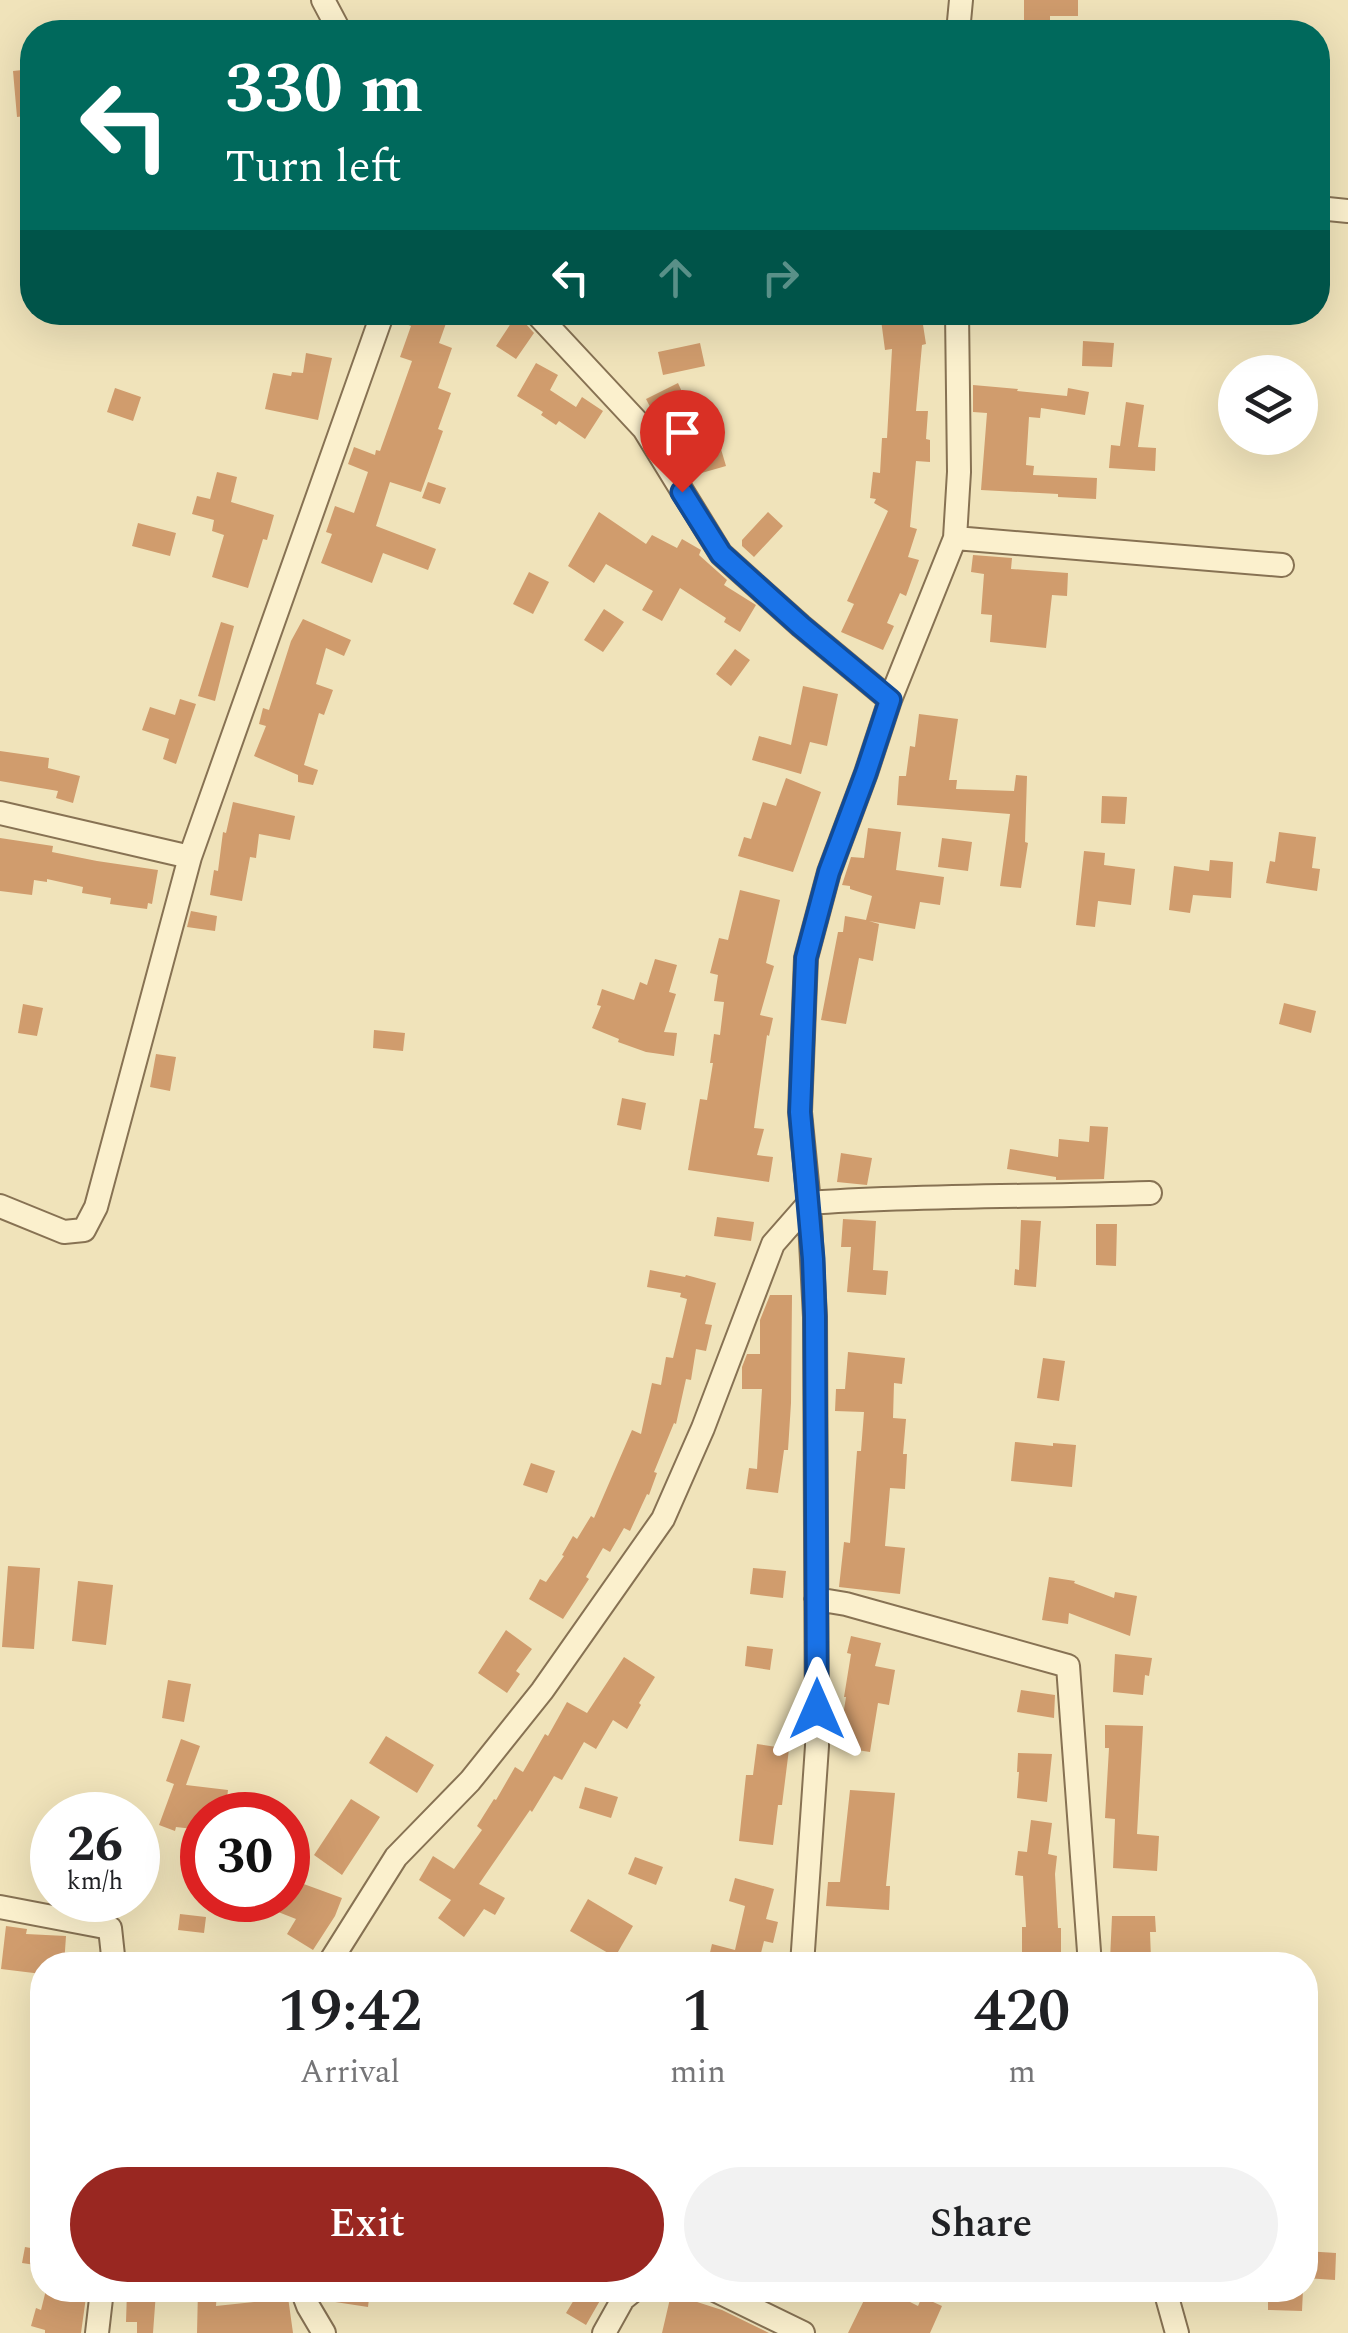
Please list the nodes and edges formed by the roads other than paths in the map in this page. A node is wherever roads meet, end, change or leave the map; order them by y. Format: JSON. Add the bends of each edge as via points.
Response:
{"nodes":[{"id":1,"x":377,"y":325,"type":"edge"},
{"id":2,"x":547,"y":325,"type":"edge"},
{"id":3,"x":958,"y":325,"type":"edge"},
{"id":4,"x":954,"y":538,"type":"junction"},
{"id":5,"x":1282,"y":565,"type":"dead end"},
{"id":6,"x":890,"y":700,"type":"junction"},
{"id":7,"x":0,"y":812,"type":"edge"},
{"id":8,"x":190,"y":856,"type":"junction"},
{"id":9,"x":1150,"y":1193,"type":"dead end"},
{"id":10,"x":808,"y":1203,"type":"junction"},
{"id":11,"x":0,"y":1206,"type":"edge"},
{"id":12,"x":816,"y":1598,"type":"junction"},
{"id":13,"x":0,"y":1906,"type":"edge"},
{"id":14,"x":113,"y":1952,"type":"edge"},
{"id":15,"x":336,"y":1952,"type":"edge"},
{"id":16,"x":803,"y":1952,"type":"edge"},
{"id":17,"x":1089,"y":1952,"type":"edge"},
{"id":18,"x":101,"y":2302,"type":"edge"},
{"id":19,"x":306,"y":2302,"type":"edge"},
{"id":20,"x":622,"y":2302,"type":"edge"},
{"id":21,"x":740,"y":2302,"type":"edge"},
{"id":22,"x":1168,"y":2302,"type":"edge"},
{"id":23,"x":97,"y":2333,"type":"edge"},
{"id":24,"x":324,"y":2333,"type":"edge"},
{"id":25,"x":604,"y":2333,"type":"edge"},
{"id":26,"x":804,"y":2333,"type":"edge"},
{"id":27,"x":1177,"y":2333,"type":"edge"}],
"edges":[{"from":1,"to":8,"type":"street"},
{"from":2,"to":6,"type":"street","via":[[644,430],[721,554]]},
{"from":3,"to":4,"type":"street"},
{"from":4,"to":5,"type":"street"},
{"from":4,"to":6,"type":"street"},
{"from":6,"to":10,"type":"street","via":[[806,958],[800,1112]]},
{"from":7,"to":8,"type":"street"},
{"from":8,"to":11,"type":"street","via":[[96,1207],[84,1230],[64,1232]]},
{"from":9,"to":10,"type":"street"},
{"from":10,"to":12,"type":"street"},
{"from":10,"to":15,"type":"street","via":[[773,1244],[663,1519],[542,1692],[470,1781],[396,1857]]},
{"from":12,"to":16,"type":"street","via":[[817,1746]]},
{"from":12,"to":17,"type":"street","via":[[1068,1666]]},
{"from":13,"to":14,"type":"street","via":[[110,1928]]},
{"from":18,"to":23,"type":"street"},
{"from":19,"to":24,"type":"street"},
{"from":20,"to":25,"type":"street"},
{"from":21,"to":26,"type":"street"},
{"from":22,"to":27,"type":"street"}]}
